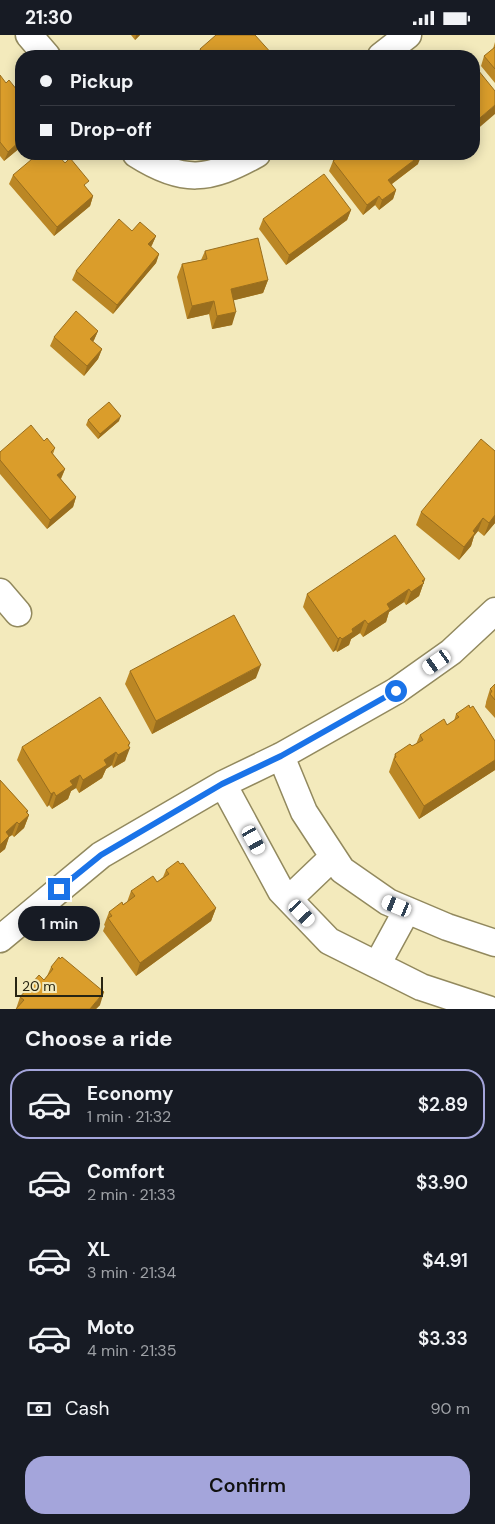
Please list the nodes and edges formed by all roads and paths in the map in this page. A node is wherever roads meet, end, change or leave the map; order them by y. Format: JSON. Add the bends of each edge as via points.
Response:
{"nodes":[{"id":1,"x":29,"y":35,"type":"edge"},
{"id":2,"x":408,"y":35,"type":"edge"},
{"id":3,"x":42,"y":50,"type":"edge"},
{"id":4,"x":389,"y":50,"type":"edge"},
{"id":5,"x":147,"y":160,"type":"edge"},
{"id":6,"x":246,"y":160,"type":"edge"},
{"id":7,"x":0,"y":592,"type":"edge"},
{"id":8,"x":495,"y":611,"type":"edge"},
{"id":9,"x":18,"y":613,"type":"dead end"},
{"id":10,"x":281,"y":756,"type":"junction"},
{"id":11,"x":222,"y":784,"type":"junction"},
{"id":12,"x":333,"y":857,"type":"junction"},
{"id":13,"x":289,"y":899,"type":"junction"},
{"id":14,"x":407,"y":910,"type":"junction"},
{"id":15,"x":0,"y":939,"type":"edge"},
{"id":16,"x":495,"y":943,"type":"edge"},
{"id":17,"x":377,"y":965,"type":"junction"},
{"id":18,"x":488,"y":1009,"type":"edge"}],
"edges":[{"from":1,"to":3,"type":"street"},
{"from":2,"to":4,"type":"street"},
{"from":5,"to":6,"type":"street","via":[[165,170],[188,176],[234,167]]},
{"from":7,"to":9,"type":"street"},
{"from":8,"to":10,"type":"street","via":[[451,652],[396,691]]},
{"from":10,"to":11,"type":"street"},
{"from":10,"to":12,"type":"street","via":[[304,812]]},
{"from":11,"to":13,"type":"street","via":[[281,891]]},
{"from":11,"to":15,"type":"street","via":[[101,855]]},
{"from":12,"to":13,"type":"street"},
{"from":12,"to":14,"type":"street","via":[[342,870],[388,902]]},
{"from":13,"to":17,"type":"street","via":[[329,941]]},
{"from":14,"to":16,"type":"street"},
{"from":14,"to":17,"type":"street"},
{"from":17,"to":18,"type":"street","via":[[422,987]]}]}
